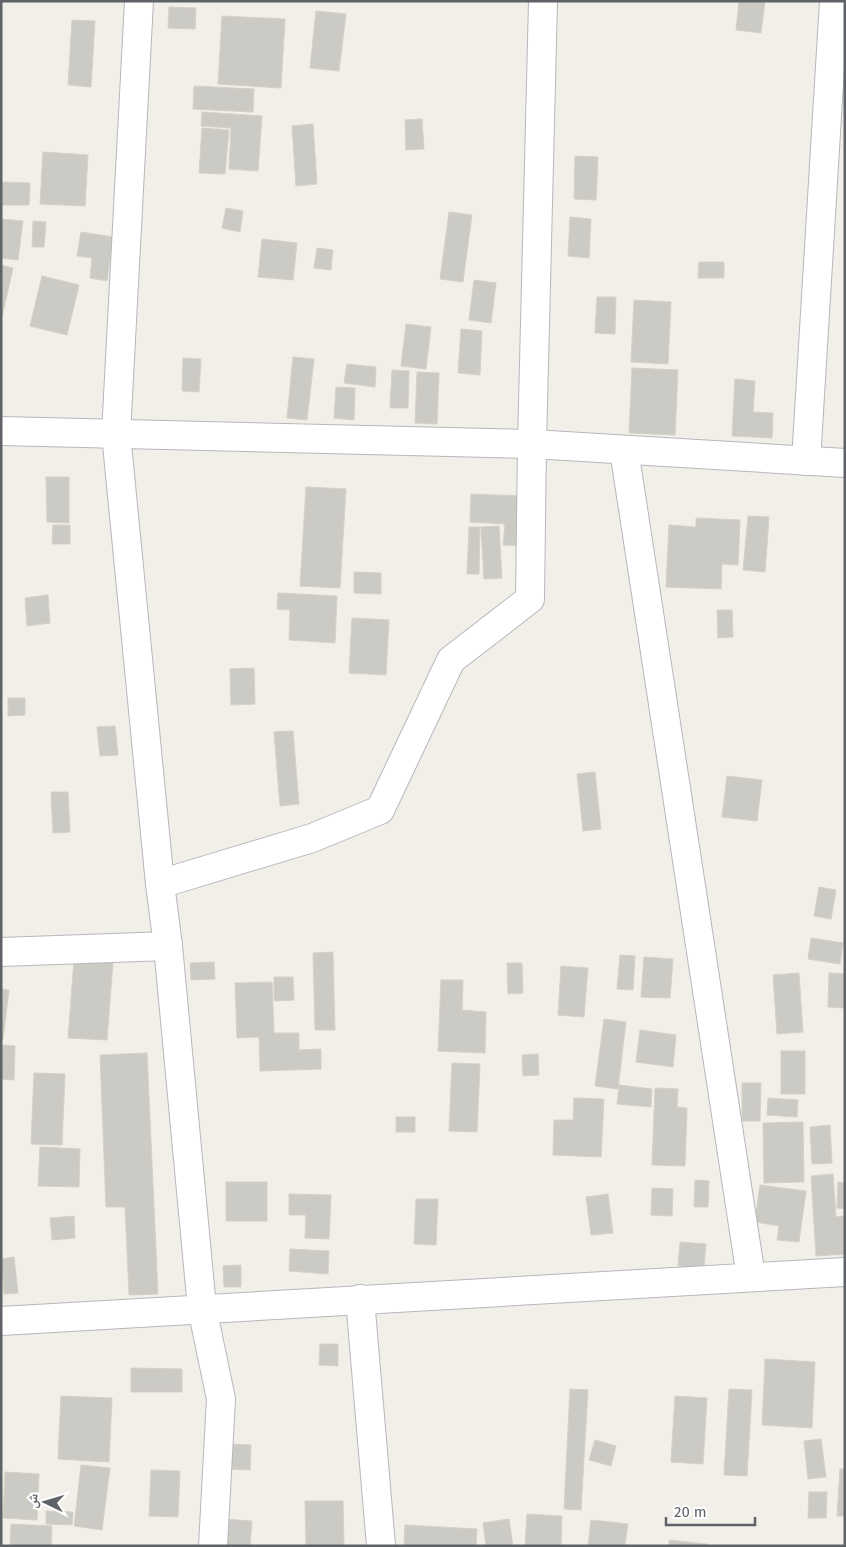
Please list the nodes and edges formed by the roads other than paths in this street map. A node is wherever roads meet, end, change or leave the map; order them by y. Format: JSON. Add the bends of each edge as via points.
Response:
{"nodes":[{"id":1,"x":139,"y":1,"type":"edge"},
{"id":2,"x":543,"y":1,"type":"edge"},
{"id":3,"x":834,"y":1,"type":"edge"},
{"id":4,"x":1,"y":431,"type":"edge"},
{"id":5,"x":116,"y":434,"type":"junction"},
{"id":6,"x":532,"y":444,"type":"junction"},
{"id":7,"x":624,"y":450,"type":"junction"},
{"id":8,"x":806,"y":461,"type":"junction"},
{"id":9,"x":845,"y":463,"type":"edge"},
{"id":10,"x":160,"y":884,"type":"junction"},
{"id":11,"x":168,"y":946,"type":"junction"},
{"id":12,"x":1,"y":952,"type":"edge"},
{"id":13,"x":845,"y":1272,"type":"edge"},
{"id":14,"x":751,"y":1277,"type":"junction"},
{"id":15,"x":360,"y":1299,"type":"junction"},
{"id":16,"x":202,"y":1308,"type":"junction"},
{"id":17,"x":1,"y":1321,"type":"edge"},
{"id":18,"x":213,"y":1546,"type":"edge"},
{"id":19,"x":381,"y":1546,"type":"edge"}],
"edges":[{"from":1,"to":5,"type":"street"},
{"from":2,"to":6,"type":"street"},
{"from":3,"to":8,"type":"street"},
{"from":4,"to":5,"type":"street"},
{"from":5,"to":6,"type":"street"},
{"from":5,"to":10,"type":"street"},
{"from":6,"to":7,"type":"street"},
{"from":6,"to":10,"type":"street","via":[[530,599],[451,660],[380,810],[312,838]]},
{"from":7,"to":8,"type":"street"},
{"from":7,"to":14,"type":"street"},
{"from":8,"to":9,"type":"street"},
{"from":10,"to":11,"type":"street"},
{"from":11,"to":12,"type":"street"},
{"from":11,"to":16,"type":"street"},
{"from":13,"to":14,"type":"street"},
{"from":14,"to":15,"type":"street"},
{"from":15,"to":16,"type":"street"},
{"from":15,"to":19,"type":"street"},
{"from":16,"to":17,"type":"street"},
{"from":16,"to":18,"type":"street","via":[[221,1398]]}]}
